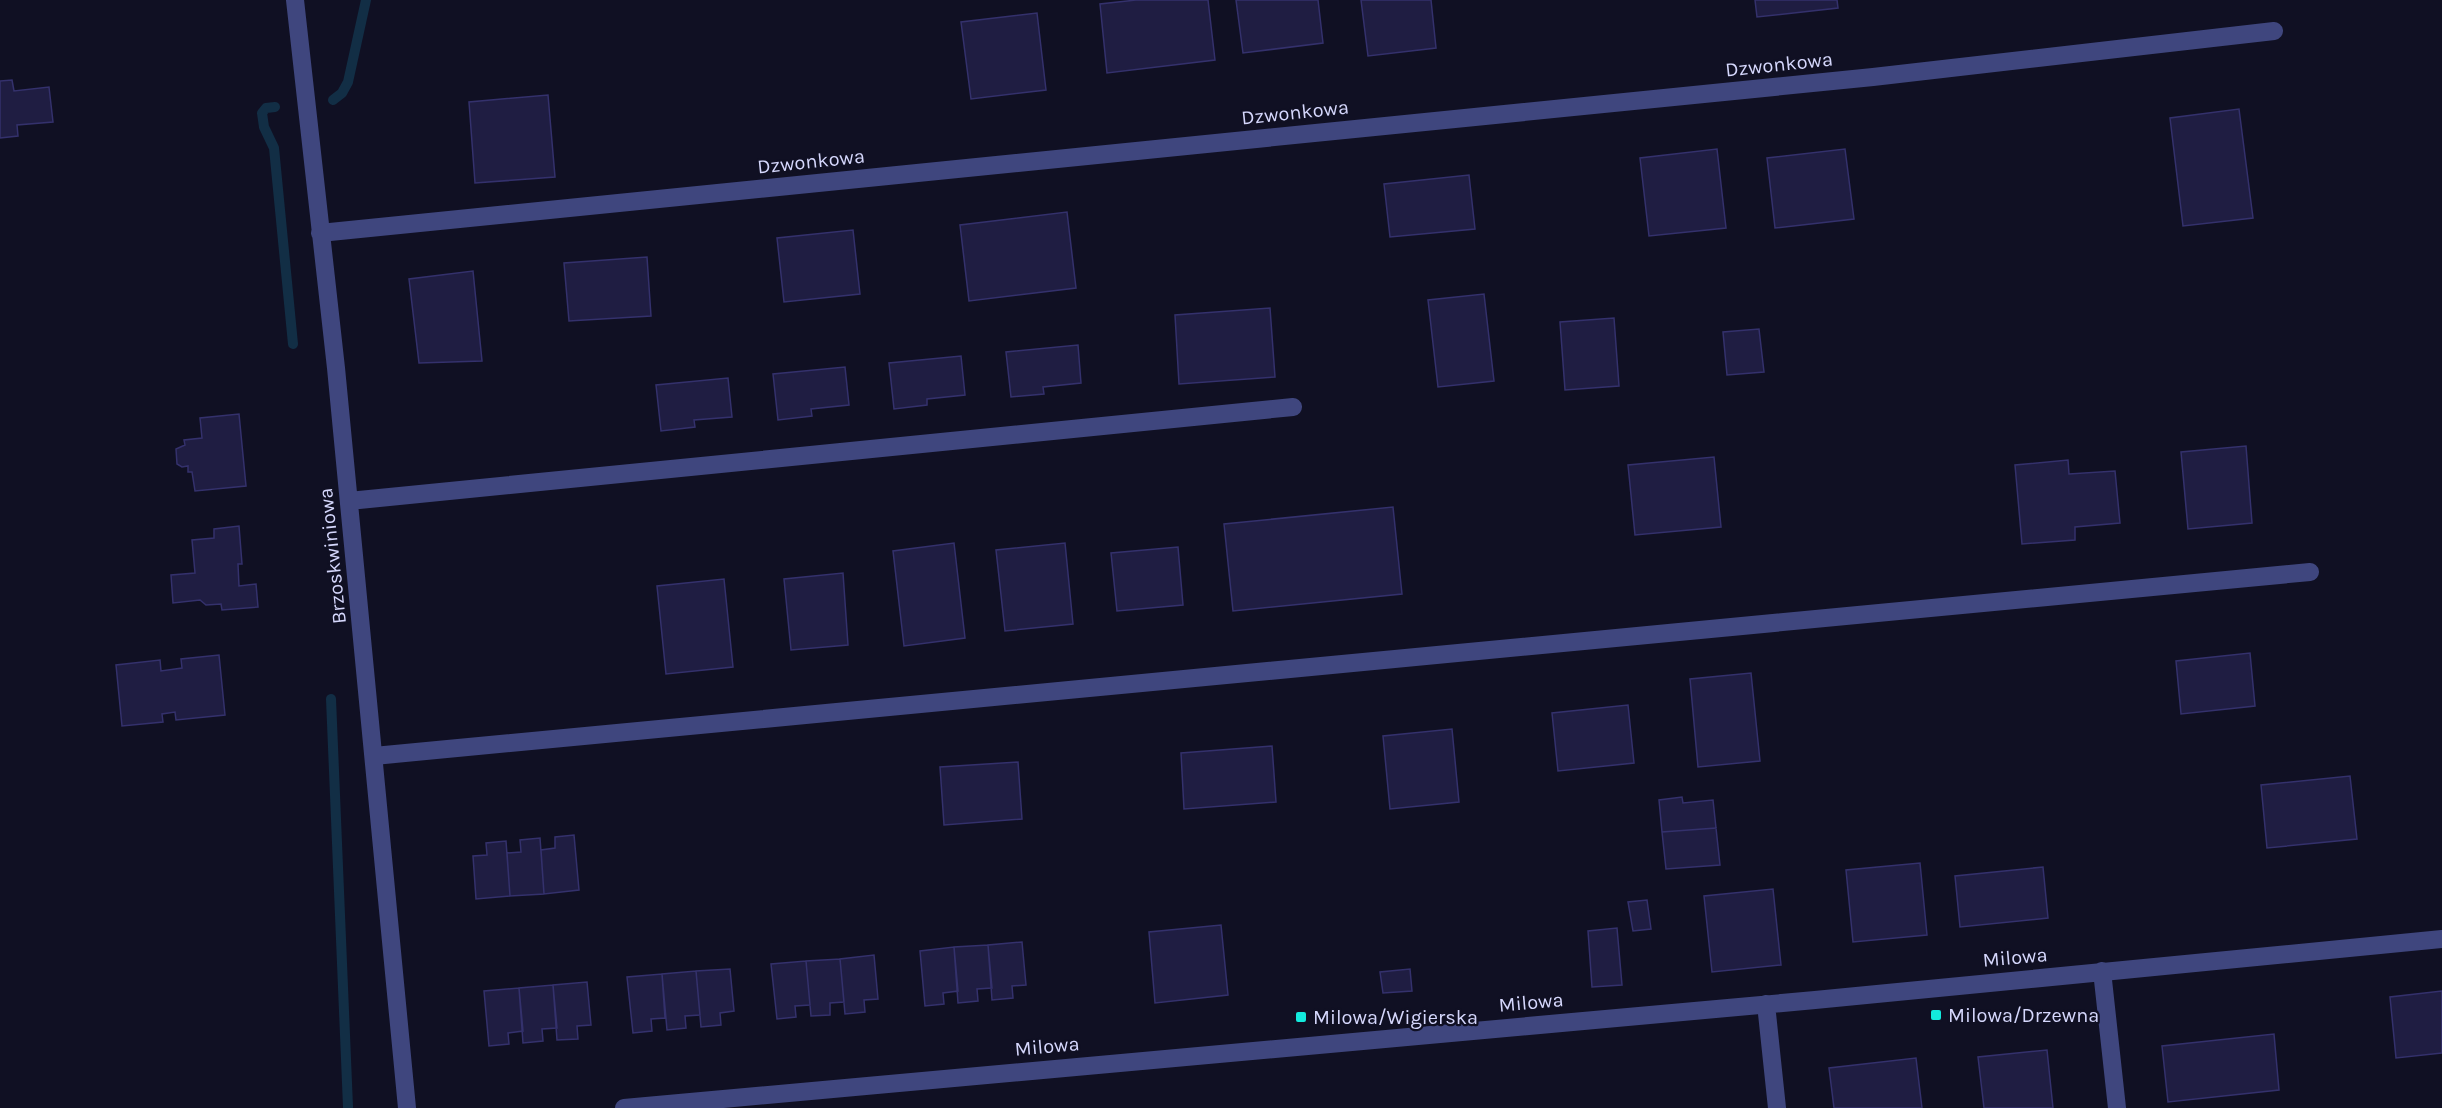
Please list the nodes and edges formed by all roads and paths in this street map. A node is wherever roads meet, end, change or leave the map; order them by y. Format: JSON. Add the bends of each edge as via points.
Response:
{"nodes":[{"id":1,"x":295,"y":0,"type":"edge"},
{"id":2,"x":2274,"y":31,"type":"dead end"},
{"id":3,"x":320,"y":233,"type":"junction"},
{"id":4,"x":1293,"y":407,"type":"dead end"},
{"id":5,"x":349,"y":501,"type":"junction"},
{"id":6,"x":2310,"y":572,"type":"dead end"},
{"id":7,"x":374,"y":756,"type":"junction"},
{"id":8,"x":2442,"y":939,"type":"edge"},
{"id":9,"x":2102,"y":971,"type":"junction"},
{"id":10,"x":1766,"y":1004,"type":"junction"},
{"id":11,"x":407,"y":1108,"type":"edge"},
{"id":12,"x":624,"y":1108,"type":"edge"},
{"id":13,"x":1777,"y":1108,"type":"edge"},
{"id":14,"x":2117,"y":1108,"type":"edge"}],
"edges":[{"from":1,"to":3,"type":"street","name":"Brzoskwiniowa"},
{"from":2,"to":3,"type":"street","name":"Dzwonkowa","via":[[1873,77]]},
{"from":3,"to":5,"type":"street","name":"Brzoskwiniowa"},
{"from":4,"to":5,"type":"street"},
{"from":5,"to":7,"type":"street","name":"Brzoskwiniowa"},
{"from":6,"to":7,"type":"street"},
{"from":7,"to":11,"type":"street","name":"Brzoskwiniowa"},
{"from":8,"to":9,"type":"street","name":"Milowa"},
{"from":9,"to":10,"type":"street","name":"Milowa"},
{"from":9,"to":14,"type":"street"},
{"from":10,"to":12,"type":"street","name":"Milowa"},
{"from":10,"to":13,"type":"street"}]}
